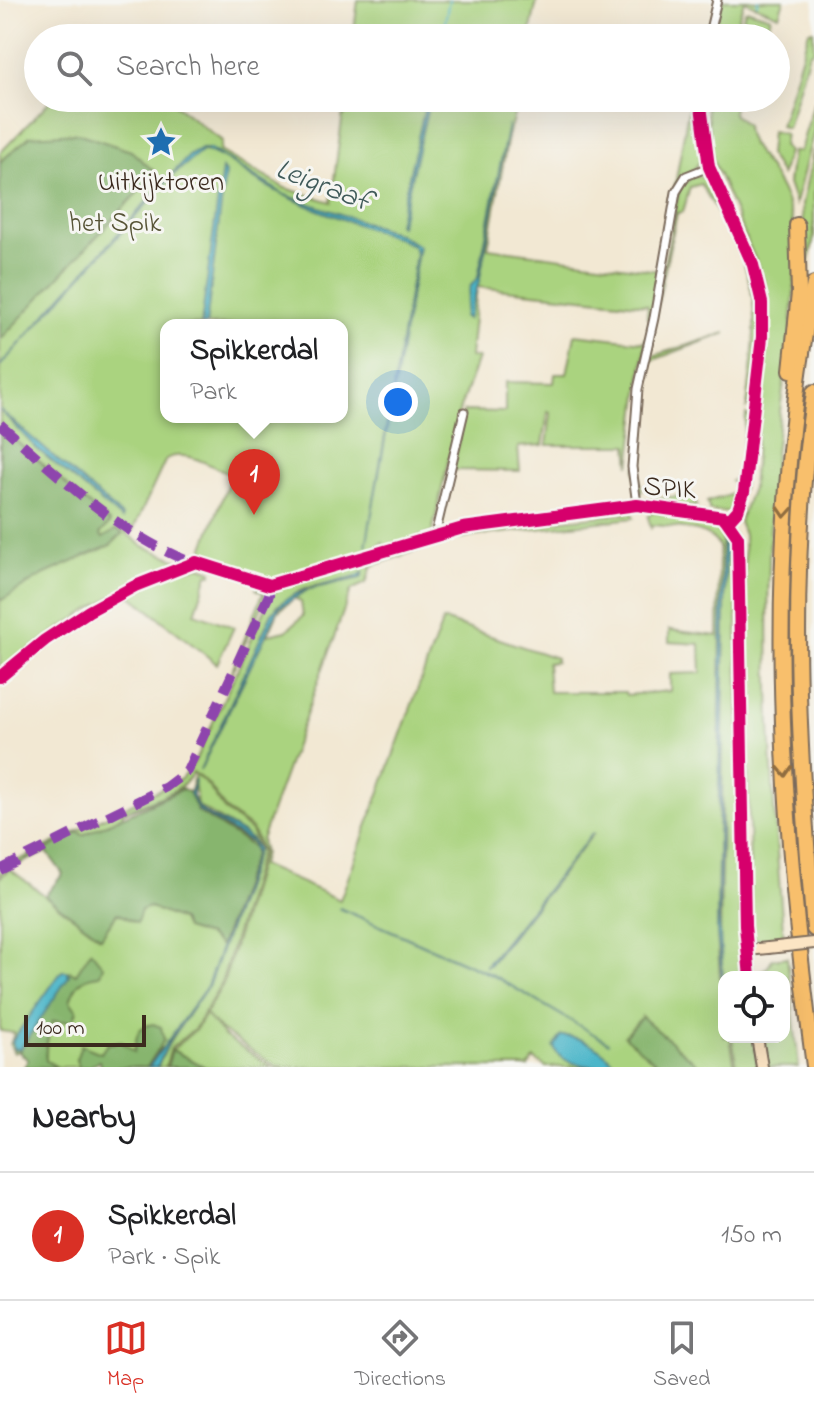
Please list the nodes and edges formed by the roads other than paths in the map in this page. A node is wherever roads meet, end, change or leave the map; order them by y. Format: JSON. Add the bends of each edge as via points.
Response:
{"nodes":[{"id":1,"x":717,"y":0,"type":"edge"},
{"id":2,"x":711,"y":24,"type":"edge"},
{"id":3,"x":702,"y":112,"type":"edge"},
{"id":4,"x":709,"y":167,"type":"junction"},
{"id":5,"x":797,"y":225,"type":"dead end"},
{"id":6,"x":814,"y":284,"type":"edge"},
{"id":7,"x":814,"y":392,"type":"edge"},
{"id":8,"x":464,"y":412,"type":"dead end"},
{"id":9,"x":790,"y":434,"type":"junction"},
{"id":10,"x":814,"y":439,"type":"edge"},
{"id":11,"x":805,"y":469,"type":"junction"},
{"id":12,"x":637,"y":505,"type":"junction"},
{"id":13,"x":729,"y":520,"type":"junction"},
{"id":14,"x":435,"y":535,"type":"junction"},
{"id":15,"x":0,"y":677,"type":"edge"},
{"id":16,"x":814,"y":929,"type":"edge"},
{"id":17,"x":814,"y":943,"type":"edge"},
{"id":18,"x":747,"y":950,"type":"junction"},
{"id":19,"x":749,"y":971,"type":"edge"},
{"id":20,"x":758,"y":1043,"type":"edge"},
{"id":21,"x":814,"y":1066,"type":"edge"},
{"id":22,"x":762,"y":1067,"type":"edge"}],
"edges":[{"from":1,"to":2,"type":"street"},
{"from":3,"to":4,"type":"street"},
{"from":4,"to":12,"type":"street","name":"SPIK","via":[[686,176],[676,192],[638,389],[632,467]]},
{"from":4,"to":13,"type":"street","via":[[753,265],[762,303],[744,492]]},
{"from":5,"to":9,"type":"highway","via":[[799,293],[787,408]]},
{"from":6,"to":9,"type":"highway"},
{"from":7,"to":11,"type":"highway"},
{"from":8,"to":14,"type":"street"},
{"from":9,"to":21,"type":"highway","one_way":true,"via":[[780,672],[788,825]]},
{"from":10,"to":11,"type":"highway"},
{"from":11,"to":16,"type":"highway","via":[[798,674]]},
{"from":12,"to":13,"type":"street","name":"SPIK"},
{"from":12,"to":14,"type":"street","name":"SPIK"},
{"from":13,"to":18,"type":"street","name":"SPIK","via":[[738,537]]},
{"from":14,"to":15,"type":"street","name":"SPIK","via":[[269,585],[203,563],[187,565],[78,618]]},
{"from":17,"to":18,"type":"street","bridge":true},
{"from":18,"to":19,"type":"street"},
{"from":20,"to":22,"type":"street"}]}
